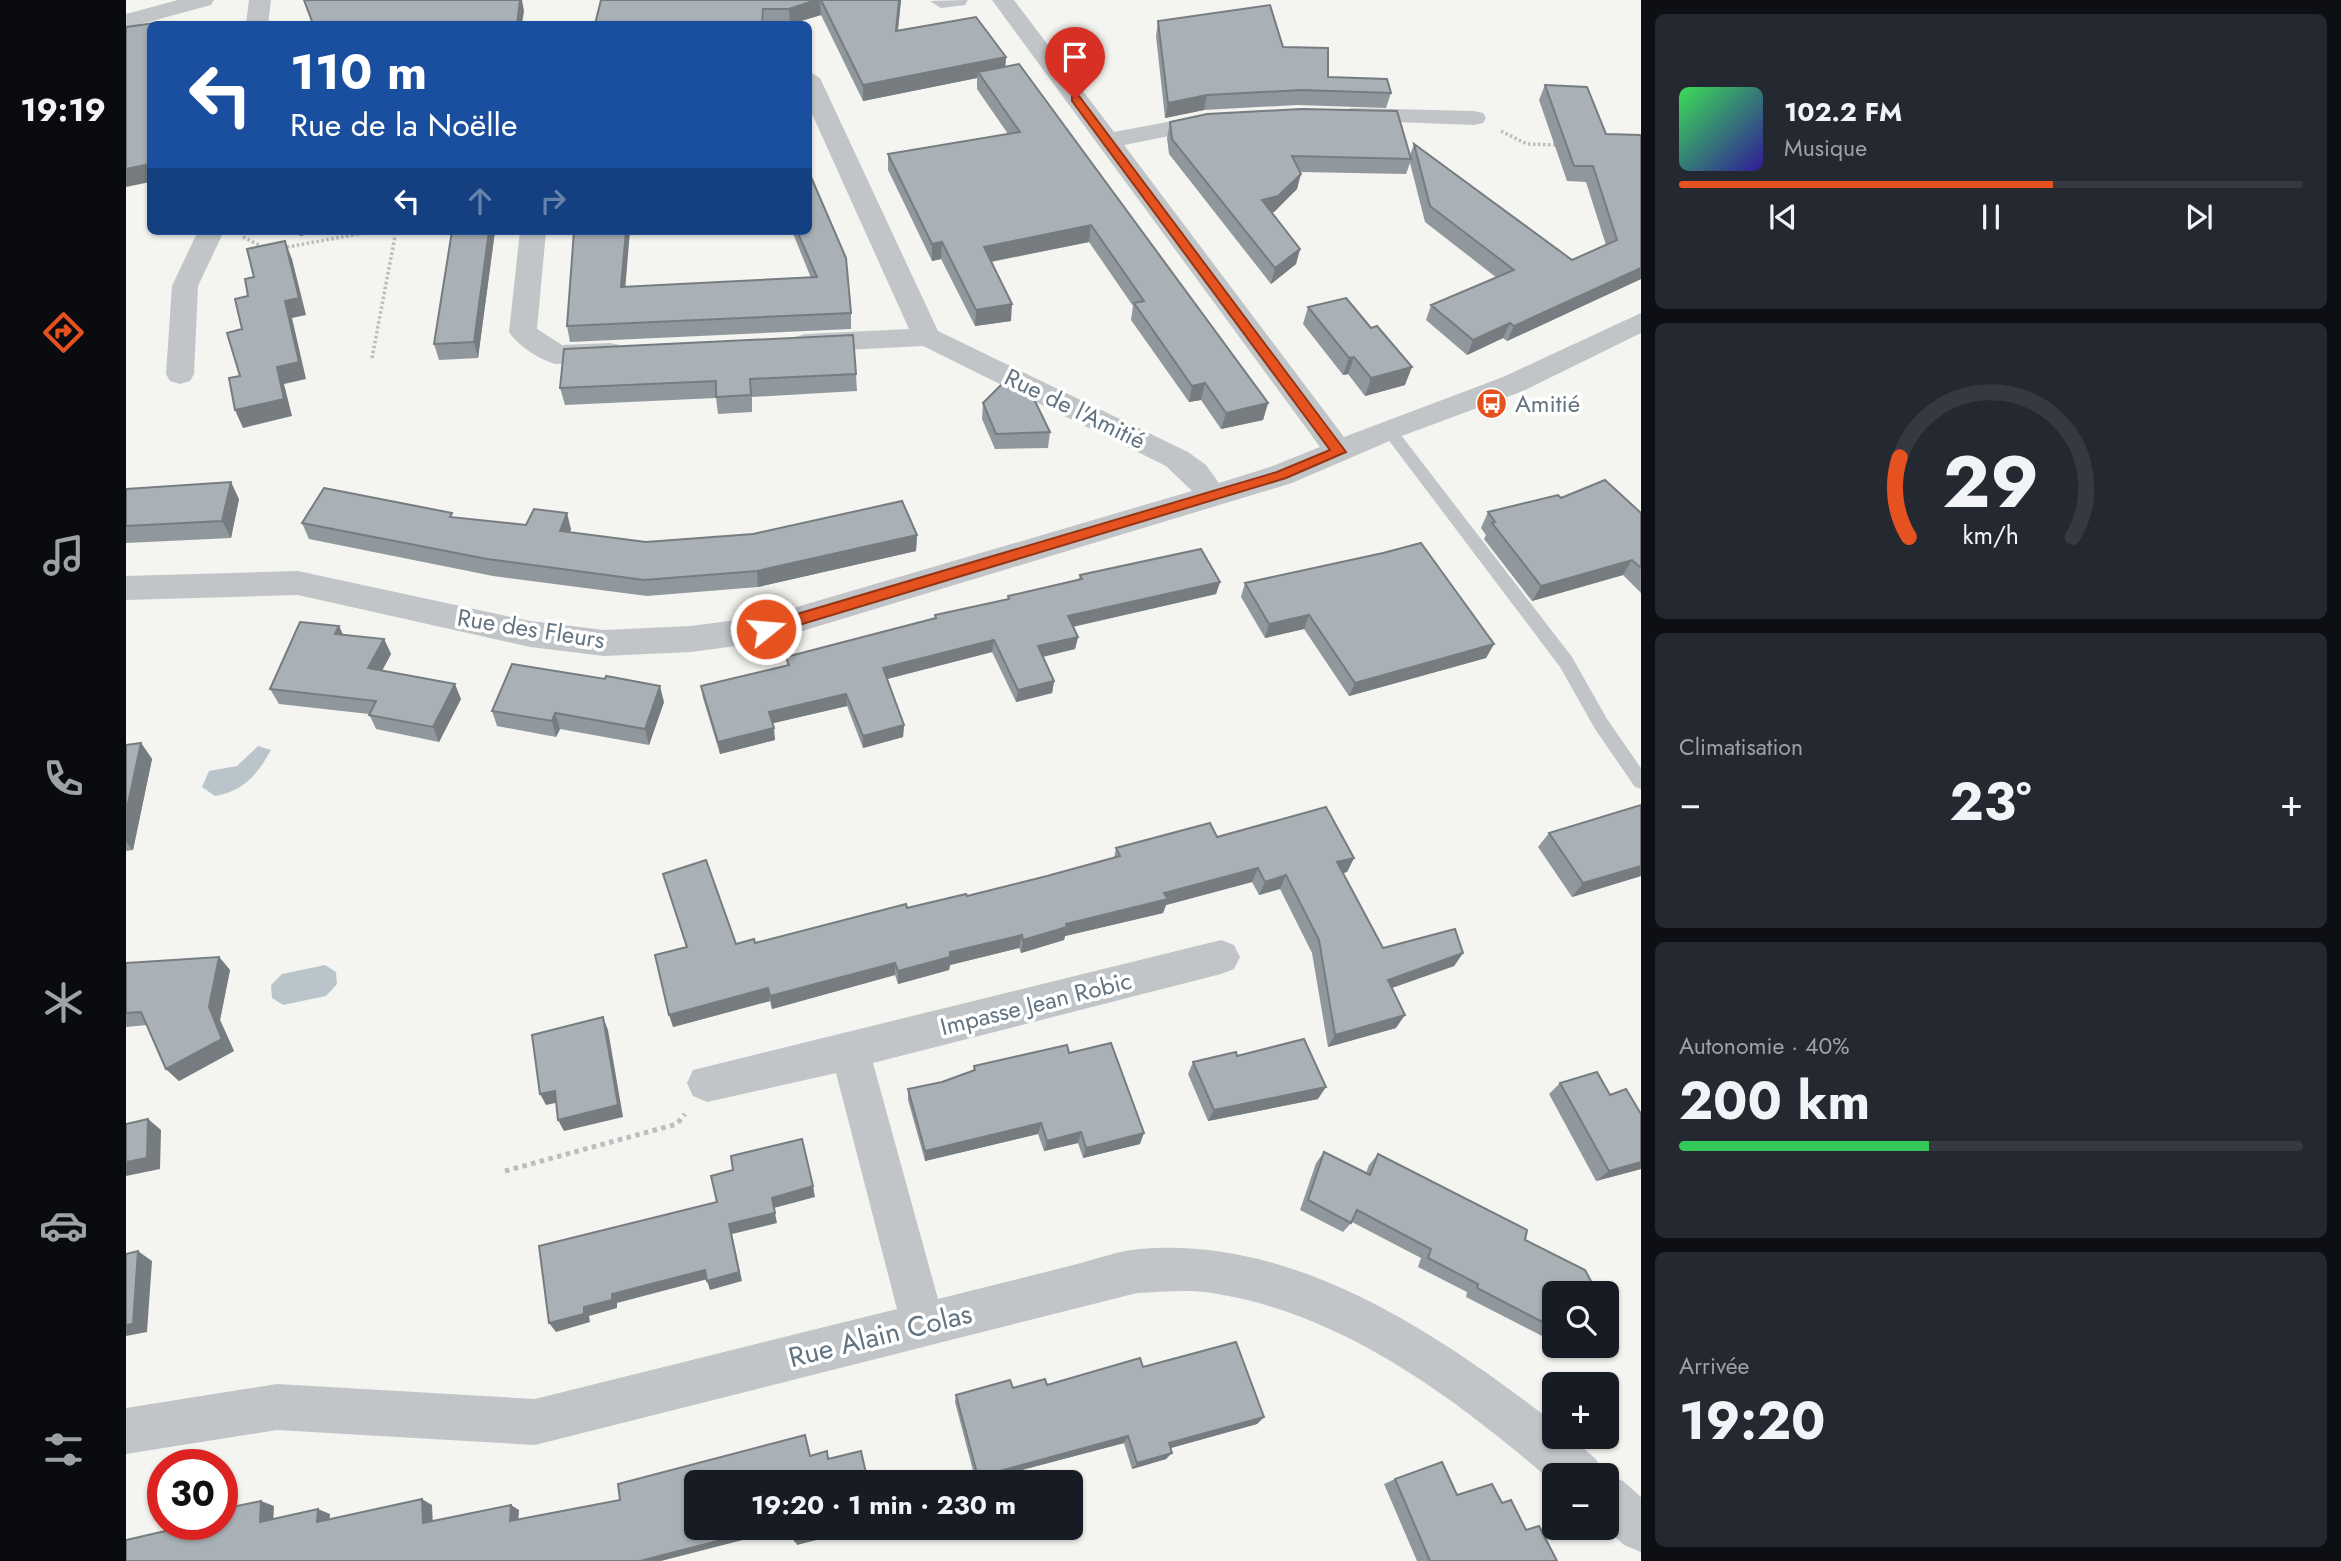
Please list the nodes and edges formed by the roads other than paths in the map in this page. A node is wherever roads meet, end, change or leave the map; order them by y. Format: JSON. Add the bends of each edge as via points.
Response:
{"nodes":[{"id":1,"x":204,"y":0,"type":"edge"},
{"id":2,"x":260,"y":0,"type":"edge"},
{"id":3,"x":1003,"y":0,"type":"edge"},
{"id":4,"x":126,"y":21,"type":"edge"},
{"id":5,"x":257,"y":21,"type":"edge"},
{"id":6,"x":812,"y":87,"type":"edge"},
{"id":7,"x":1332,"y":115,"type":"edge"},
{"id":8,"x":1244,"y":118,"type":"edge"},
{"id":9,"x":1474,"y":118,"type":"road end"},
{"id":10,"x":1106,"y":141,"type":"junction"},
{"id":11,"x":209,"y":235,"type":"edge"},
{"id":12,"x":533,"y":235,"type":"edge"},
{"id":13,"x":1641,"y":322,"type":"edge"},
{"id":14,"x":927,"y":337,"type":"junction"},
{"id":15,"x":775,"y":344,"type":"edge"},
{"id":16,"x":638,"y":351,"type":"edge"},
{"id":17,"x":180,"y":374,"type":"dead end"},
{"id":18,"x":1389,"y":429,"type":"junction"},
{"id":19,"x":1339,"y":452,"type":"junction"},
{"id":20,"x":1212,"y":495,"type":"junction"},
{"id":21,"x":126,"y":588,"type":"edge"},
{"id":22,"x":1641,"y":782,"type":"edge"},
{"id":23,"x":1221,"y":957,"type":"dead end"},
{"id":24,"x":850,"y":1051,"type":"junction"},
{"id":25,"x":708,"y":1083,"type":"road end"},
{"id":26,"x":923,"y":1324,"type":"junction"},
{"id":27,"x":126,"y":1431,"type":"edge"},
{"id":28,"x":1566,"y":1463,"type":"edge"},
{"id":29,"x":1619,"y":1509,"type":"edge"},
{"id":30,"x":1641,"y":1528,"type":"edge"}],
"edges":[{"from":1,"to":4,"type":"street"},
{"from":2,"to":5,"type":"street"},
{"from":3,"to":10,"type":"street"},
{"from":6,"to":14,"type":"street"},
{"from":7,"to":9,"type":"street"},
{"from":8,"to":10,"type":"street","via":[[1204,120]]},
{"from":10,"to":19,"type":"street"},
{"from":11,"to":17,"type":"street","via":[[185,286]]},
{"from":12,"to":16,"type":"street","via":[[523,332],[555,355]]},
{"from":13,"to":18,"type":"street","name":"Rue des Fleurs","via":[[1513,384]]},
{"from":14,"to":15,"type":"street","name":"Rue de l'Amitié"},
{"from":14,"to":20,"type":"street","name":"Rue de l'Amitié","via":[[1177,459]]},
{"from":18,"to":19,"type":"street","name":"Rue des Fleurs"},
{"from":18,"to":22,"type":"lane","via":[[1566,662]]},
{"from":19,"to":20,"type":"street","name":"Rue des Fleurs"},
{"from":20,"to":21,"type":"street","name":"Rue des Fleurs","via":[[766,629],[691,639],[604,643],[530,634],[299,583]]},
{"from":23,"to":24,"type":"street","name":"Impasse Jean Robic"},
{"from":24,"to":25,"type":"street","name":"Impasse Jean Robic"},
{"from":24,"to":26,"type":"street"},
{"from":26,"to":27,"type":"street","name":"Rue Alain Colas","via":[[535,1422],[277,1407]]},
{"from":26,"to":28,"type":"street","name":"Rue Alain Colas","via":[[1137,1271],[1210,1271],[1303,1293],[1409,1349],[1524,1426]]},
{"from":29,"to":30,"type":"street"}]}
